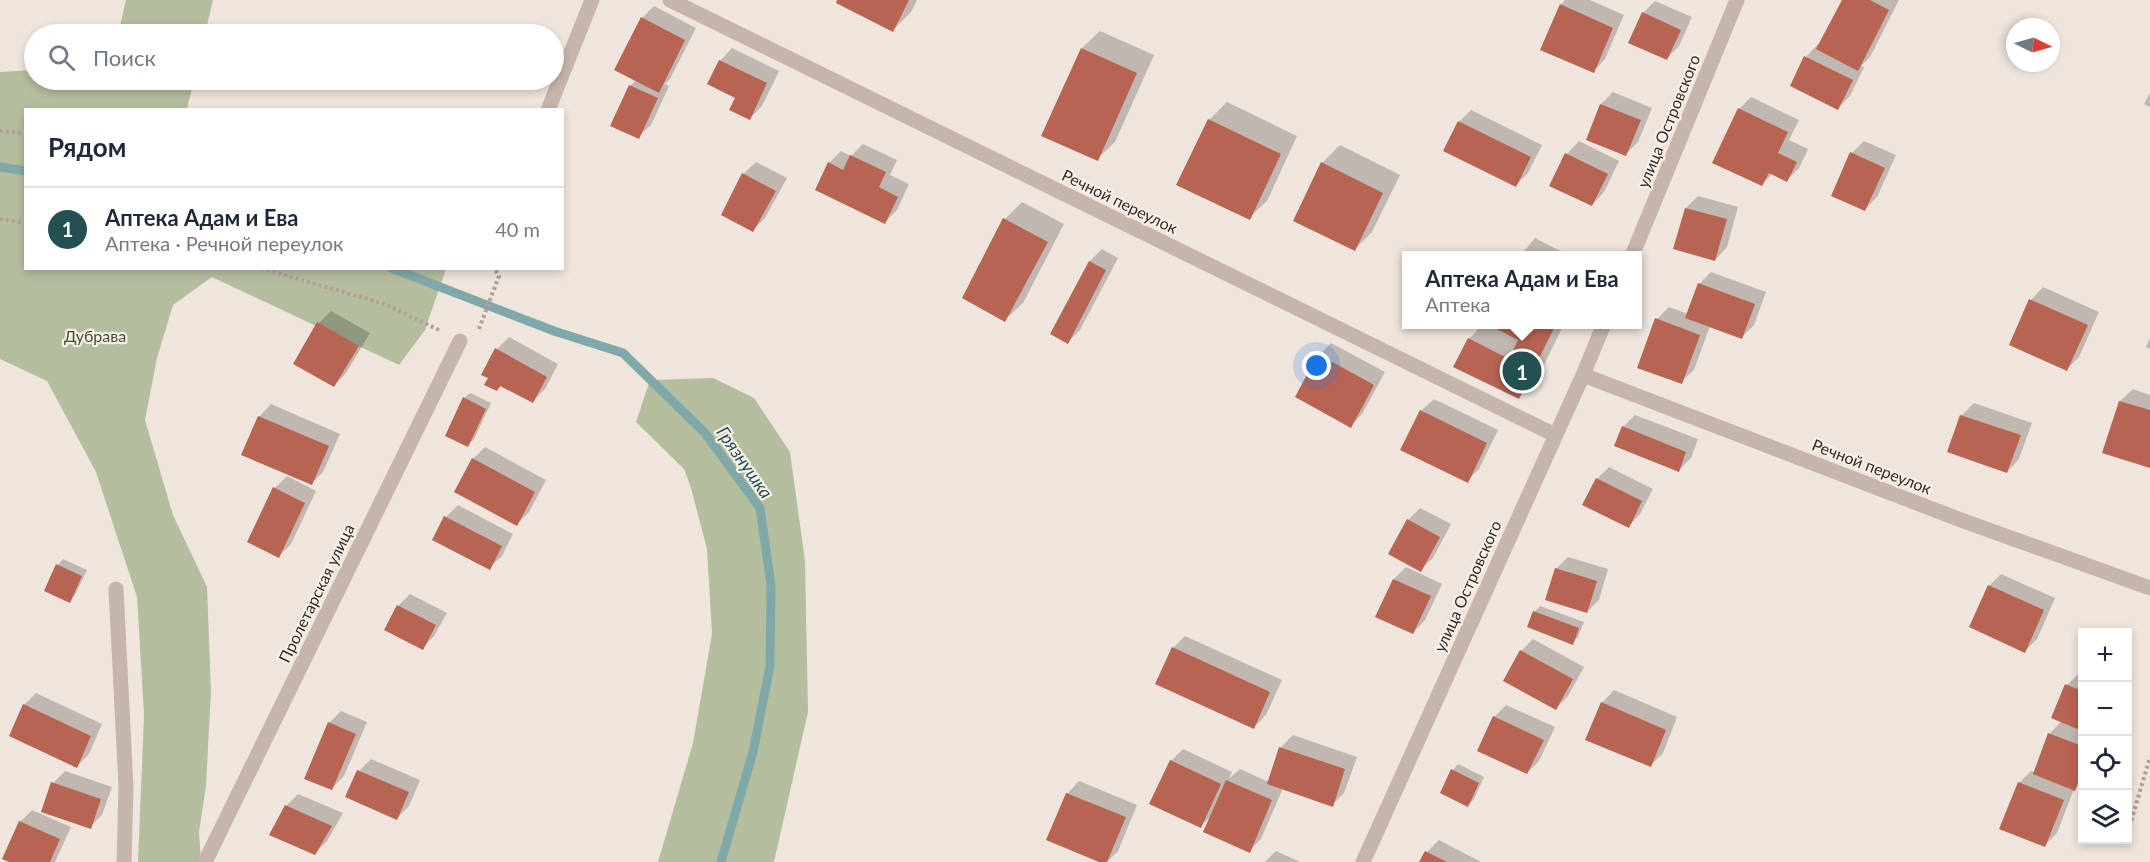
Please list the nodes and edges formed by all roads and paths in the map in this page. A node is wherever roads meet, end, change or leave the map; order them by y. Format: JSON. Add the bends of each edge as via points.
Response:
{"nodes":[{"id":1,"x":592,"y":0,"type":"edge"},
{"id":2,"x":669,"y":0,"type":"edge"},
{"id":3,"x":1737,"y":0,"type":"edge"},
{"id":4,"x":564,"y":70,"type":"edge"},
{"id":5,"x":556,"y":90,"type":"edge"},
{"id":6,"x":549,"y":108,"type":"edge"},
{"id":7,"x":0,"y":131,"type":"edge"},
{"id":8,"x":24,"y":133,"type":"edge"},
{"id":9,"x":0,"y":219,"type":"edge"},
{"id":10,"x":24,"y":223,"type":"edge"},
{"id":11,"x":1634,"y":251,"type":"edge"},
{"id":12,"x":268,"y":270,"type":"edge"},
{"id":13,"x":495,"y":270,"type":"edge"},
{"id":14,"x":1602,"y":329,"type":"edge"},
{"id":15,"x":476,"y":339,"type":"dead end"},
{"id":16,"x":460,"y":340,"type":"joint"},
{"id":17,"x":1583,"y":375,"type":"junction"},
{"id":18,"x":1555,"y":435,"type":"junction"},
{"id":19,"x":2150,"y":588,"type":"edge"},
{"id":20,"x":116,"y":589,"type":"dead end"},
{"id":21,"x":2150,"y":758,"type":"edge"},
{"id":22,"x":2132,"y":816,"type":"edge"},
{"id":23,"x":208,"y":861,"type":"edge"},
{"id":24,"x":124,"y":862,"type":"edge"},
{"id":25,"x":1363,"y":862,"type":"edge"}],
"edges":[{"from":1,"to":4,"type":"street"},
{"from":2,"to":18,"type":"street","name":"Речной переулок"},
{"from":3,"to":11,"type":"street","name":"улица Островского"},
{"from":5,"to":6,"type":"street"},
{"from":7,"to":8,"type":"path"},
{"from":9,"to":10,"type":"path"},
{"from":12,"to":16,"type":"path","via":[[387,305]]},
{"from":13,"to":15,"type":"path","via":[[499,276]]},
{"from":14,"to":17,"type":"street","name":"улица Островского"},
{"from":16,"to":23,"type":"street","name":"Пролетарская улица"},
{"from":17,"to":18,"type":"street","name":"улица Островского"},
{"from":17,"to":19,"type":"street","name":"Речной переулок"},
{"from":18,"to":25,"type":"street","name":"улица Островского"},
{"from":20,"to":24,"type":"street","via":[[126,787]]},
{"from":21,"to":22,"type":"path"}]}
